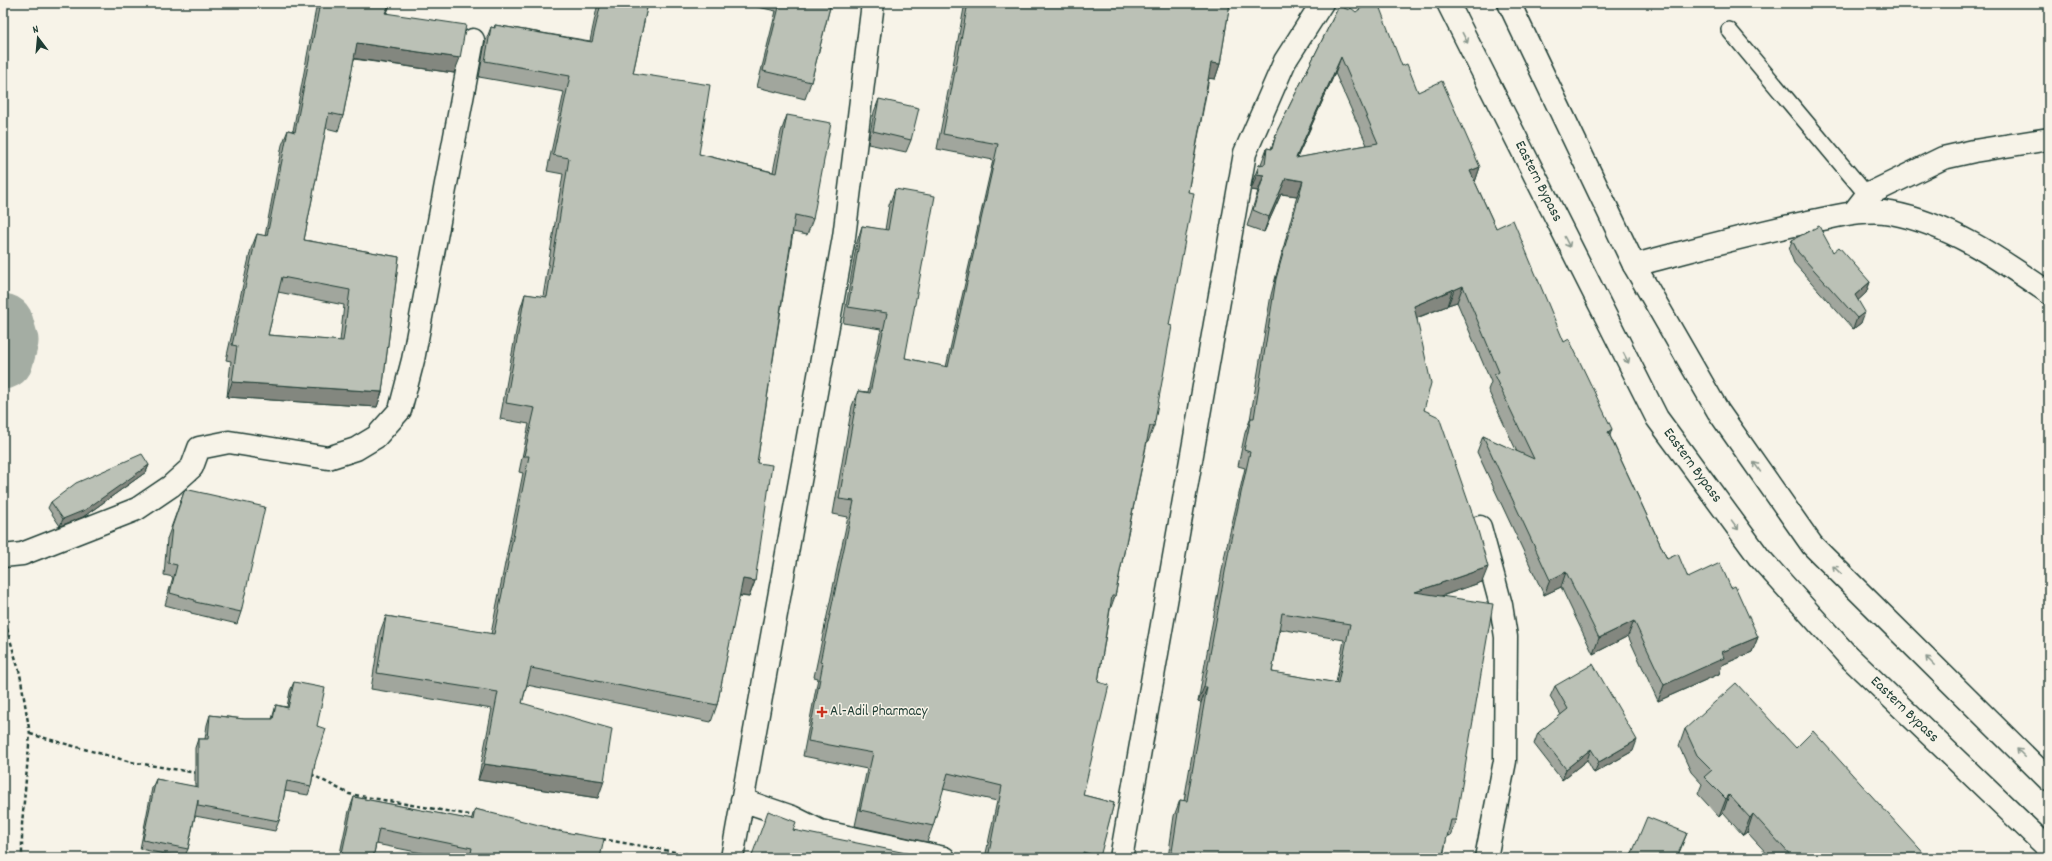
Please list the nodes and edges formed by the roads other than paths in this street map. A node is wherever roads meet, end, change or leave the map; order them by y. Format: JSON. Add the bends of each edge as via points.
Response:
{"nodes":[{"id":1,"x":873,"y":3,"type":"edge"},
{"id":2,"x":1322,"y":3,"type":"edge"},
{"id":3,"x":1448,"y":3,"type":"edge"},
{"id":4,"x":1510,"y":3,"type":"edge"},
{"id":5,"x":1729,"y":30,"type":"dead end"},
{"id":6,"x":473,"y":40,"type":"dead end"},
{"id":7,"x":2049,"y":139,"type":"edge"},
{"id":8,"x":1867,"y":195,"type":"junction"},
{"id":9,"x":1853,"y":213,"type":"junction"},
{"id":10,"x":1634,"y":265,"type":"junction"},
{"id":11,"x":2049,"y":294,"type":"edge"},
{"id":12,"x":1480,"y":527,"type":"dead end"},
{"id":13,"x":3,"y":556,"type":"edge"},
{"id":14,"x":2049,"y":780,"type":"edge"},
{"id":15,"x":742,"y":800,"type":"junction"},
{"id":16,"x":2049,"y":849,"type":"edge"},
{"id":17,"x":732,"y":858,"type":"edge"},
{"id":18,"x":944,"y":858,"type":"edge"},
{"id":19,"x":1121,"y":858,"type":"edge"},
{"id":20,"x":1486,"y":858,"type":"edge"}],
"edges":[{"from":1,"to":15,"type":"main road","via":[[844,237]]},
{"from":2,"to":19,"type":"main road","via":[[1285,61],[1245,153]]},
{"from":3,"to":16,"type":"main road","name":"Eastern Bypass","one_way":true,"via":[[1657,418],[1759,557],[1848,656]]},
{"from":4,"to":10,"type":"main road"},
{"from":5,"to":8,"type":"lane"},
{"from":6,"to":13,"type":"main road","via":[[414,360],[400,410],[376,437],[356,449],[328,458],[229,442],[199,448],[192,467],[171,486],[137,509],[22,554]]},
{"from":7,"to":8,"type":"main road","via":[[1974,150],[1943,158]]},
{"from":8,"to":9,"type":"main road"},
{"from":9,"to":10,"type":"main road","via":[[1782,227]]},
{"from":9,"to":11,"type":"main road","via":[[1890,213],[1944,228],[2017,271]]},
{"from":14,"to":10,"type":"main road","one_way":true,"via":[[1812,545],[1718,411]]},
{"from":12,"to":20,"type":"main road","via":[[1501,605],[1506,637],[1504,761]]},
{"from":15,"to":17,"type":"main road"},
{"from":15,"to":18,"type":"main road","via":[[792,817],[820,831]]}]}
